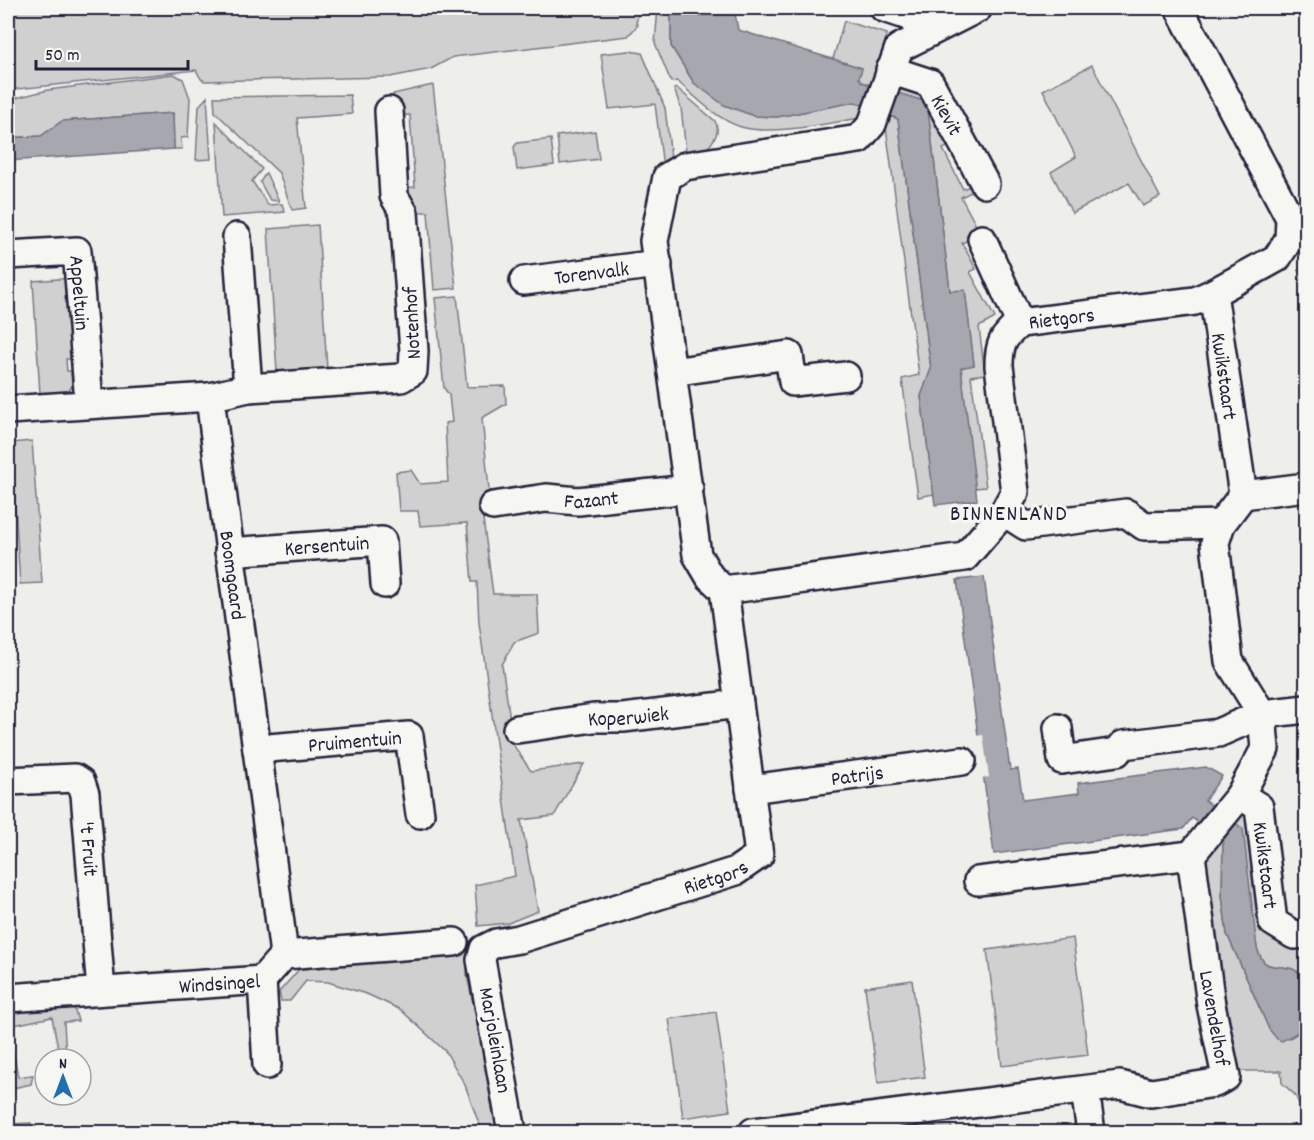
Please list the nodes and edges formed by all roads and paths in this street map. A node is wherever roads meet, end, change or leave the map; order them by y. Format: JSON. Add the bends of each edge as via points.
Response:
{"nodes":[{"id":1,"x":884,"y":8,"type":"edge"},
{"id":2,"x":978,"y":8,"type":"edge"},
{"id":3,"x":1179,"y":8,"type":"edge"},
{"id":4,"x":923,"y":35,"type":"junction"},
{"id":5,"x":888,"y":76,"type":"junction"},
{"id":6,"x":389,"y":111,"type":"dead end"},
{"id":7,"x":985,"y":184,"type":"dead end"},
{"id":8,"x":237,"y":237,"type":"dead end"},
{"id":9,"x":982,"y":239,"type":"dead end"},
{"id":10,"x":8,"y":255,"type":"edge"},
{"id":11,"x":658,"y":264,"type":"junction"},
{"id":12,"x":524,"y":281,"type":"dead end"},
{"id":13,"x":1213,"y":293,"type":"junction"},
{"id":14,"x":1020,"y":323,"type":"junction"},
{"id":15,"x":672,"y":372,"type":"junction"},
{"id":16,"x":846,"y":376,"type":"dead end"},
{"id":17,"x":248,"y":388,"type":"junction"},
{"id":18,"x":210,"y":398,"type":"junction"},
{"id":19,"x":89,"y":404,"type":"junction"},
{"id":20,"x":8,"y":410,"type":"edge"},
{"id":21,"x":1306,"y":487,"type":"edge"},
{"id":22,"x":689,"y":489,"type":"junction"},
{"id":23,"x":1243,"y":495,"type":"junction"},
{"id":24,"x":493,"y":506,"type":"dead end"},
{"id":25,"x":1004,"y":512,"type":"junction"},
{"id":26,"x":1221,"y":524,"type":"junction"},
{"id":27,"x":229,"y":552,"type":"junction"},
{"id":28,"x":385,"y":584,"type":"dead end"},
{"id":29,"x":724,"y":590,"type":"junction"},
{"id":30,"x":739,"y":704,"type":"junction"},
{"id":31,"x":1306,"y":709,"type":"edge"},
{"id":32,"x":1262,"y":714,"type":"junction"},
{"id":33,"x":1058,"y":728,"type":"dead end"},
{"id":34,"x":518,"y":729,"type":"dead end"},
{"id":35,"x":257,"y":749,"type":"junction"},
{"id":36,"x":962,"y":761,"type":"dead end"},
{"id":37,"x":8,"y":781,"type":"edge"},
{"id":38,"x":750,"y":789,"type":"junction"},
{"id":39,"x":1234,"y":802,"type":"junction"},
{"id":40,"x":420,"y":814,"type":"dead end"},
{"id":41,"x":1198,"y":845,"type":"junction"},
{"id":42,"x":978,"y":881,"type":"dead end"},
{"id":43,"x":1306,"y":934,"type":"edge"},
{"id":44,"x":454,"y":942,"type":"dead end"},
{"id":45,"x":484,"y":948,"type":"joint"},
{"id":46,"x":284,"y":955,"type":"junction"},
{"id":47,"x":262,"y":980,"type":"junction"},
{"id":48,"x":101,"y":991,"type":"junction"},
{"id":49,"x":8,"y":998,"type":"edge"},
{"id":50,"x":267,"y":1065,"type":"dead end"},
{"id":51,"x":1085,"y":1090,"type":"junction"},
{"id":52,"x":512,"y":1132,"type":"edge"},
{"id":53,"x":753,"y":1132,"type":"edge"},
{"id":54,"x":1091,"y":1132,"type":"edge"}],
"edges":[{"from":1,"to":4,"type":"street","via":[[910,17]]},
{"from":2,"to":4,"type":"street"},
{"from":3,"to":13,"type":"street","name":"Rietgors","via":[[1290,218],[1289,239],[1277,258]]},
{"from":4,"to":5,"type":"street","via":[[899,48]]},
{"from":5,"to":7,"type":"street","name":"Kievit","via":[[930,83]]},
{"from":5,"to":11,"type":"street","via":[[872,124],[859,139],[685,166],[668,177],[654,241]]},
{"from":6,"to":17,"type":"street","name":"Notenhof","via":[[394,196],[404,213],[413,370],[401,378]]},
{"from":8,"to":17,"type":"street"},
{"from":9,"to":14,"type":"street"},
{"from":10,"to":19,"type":"street","name":"Appeltuin","via":[[77,251]]},
{"from":11,"to":12,"type":"street","name":"Torenvalk"},
{"from":11,"to":15,"type":"street"},
{"from":13,"to":14,"type":"street","name":"Rietgors","via":[[1195,301]]},
{"from":13,"to":23,"type":"street","name":"Kwikstaart"},
{"from":14,"to":25,"type":"street","name":"Rietgors","via":[[1005,335],[999,350],[1015,492]]},
{"from":15,"to":16,"type":"street","via":[[789,355],[793,382]]},
{"from":15,"to":22,"type":"street"},
{"from":17,"to":18,"type":"street","name":"Notenhof"},
{"from":18,"to":19,"type":"street"},
{"from":18,"to":27,"type":"street","name":"Boomgaard"},
{"from":19,"to":20,"type":"street"},
{"from":21,"to":23,"type":"street"},
{"from":22,"to":24,"type":"street","name":"Fazant","via":[[578,501],[546,498]]},
{"from":22,"to":29,"type":"street","via":[[697,555],[710,577]]},
{"from":23,"to":26,"type":"street","name":"Kwikstaart"},
{"from":25,"to":26,"type":"street","via":[[1026,526],[1126,513],[1144,526]]},
{"from":25,"to":29,"type":"street","name":"Rietgors","via":[[965,557]]},
{"from":26,"to":32,"type":"street","name":"Kwikstaart","via":[[1215,543],[1229,661]]},
{"from":27,"to":28,"type":"street","name":"Kersentuin","via":[[382,541]]},
{"from":27,"to":35,"type":"street","name":"Boomgaard"},
{"from":29,"to":30,"type":"street","name":"Rietgors"},
{"from":30,"to":34,"type":"street","name":"Koperwiek"},
{"from":30,"to":38,"type":"street","name":"Rietgors"},
{"from":31,"to":32,"type":"street"},
{"from":32,"to":33,"type":"street","via":[[1218,733],[1123,745],[1117,752],[1062,760]]},
{"from":32,"to":39,"type":"street","name":"Kwikstaart","via":[[1265,749]]},
{"from":35,"to":40,"type":"street","name":"Pruimentuin","via":[[409,736]]},
{"from":35,"to":46,"type":"street","name":"Boomgaard"},
{"from":36,"to":38,"type":"street","name":"Patrijs"},
{"from":37,"to":48,"type":"street","name":"'t Fruit","via":[[75,778],[81,782]]},
{"from":38,"to":45,"type":"street","name":"Rietgors","via":[[759,855],[735,871]]},
{"from":39,"to":41,"type":"street"},
{"from":39,"to":43,"type":"street","name":"Kwikstaart","via":[[1259,807],[1273,922],[1294,935]]},
{"from":41,"to":42,"type":"street"},
{"from":41,"to":51,"type":"street","name":"Lavendelhof","via":[[1211,1005],[1226,1077],[1215,1083],[1151,1093],[1120,1085]]},
{"from":44,"to":46,"type":"street","name":"Windsingel"},
{"from":45,"to":52,"type":"street","name":"Marjoleinlaan","via":[[481,960]]},
{"from":46,"to":47,"type":"street","name":"Windsingel"},
{"from":47,"to":48,"type":"street","name":"Windsingel"},
{"from":47,"to":50,"type":"street"},
{"from":48,"to":49,"type":"street","name":"Windsingel"},
{"from":51,"to":53,"type":"street","name":"Lavendelhof"},
{"from":51,"to":54,"type":"street"}]}
